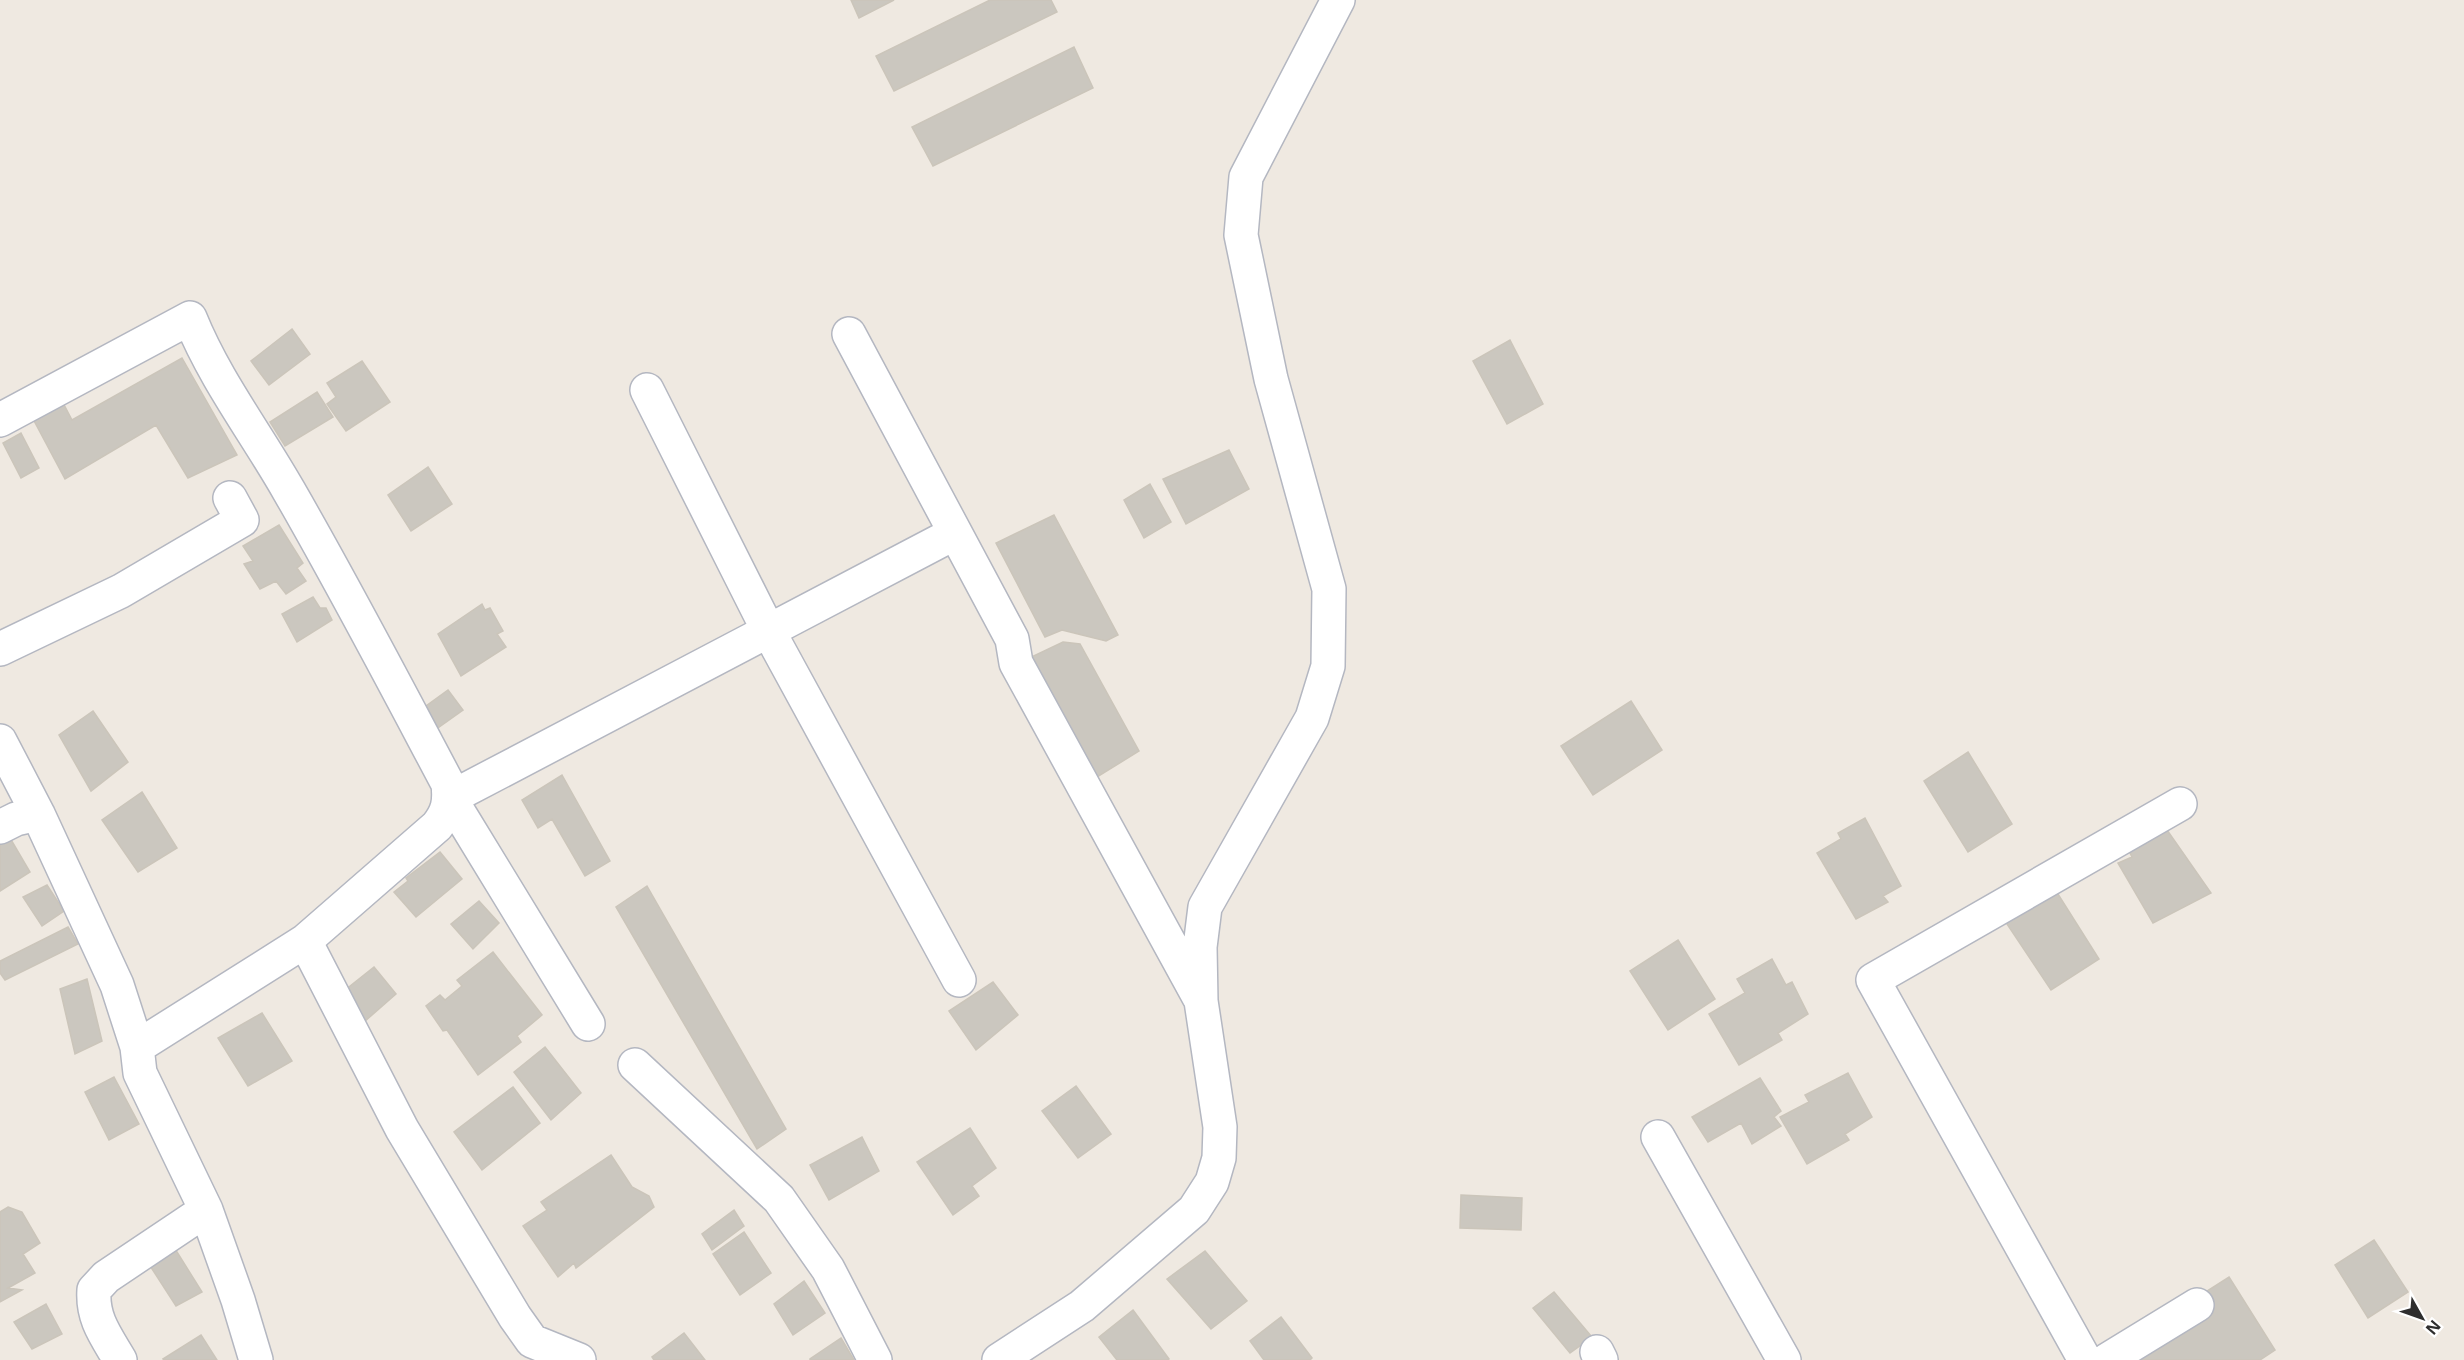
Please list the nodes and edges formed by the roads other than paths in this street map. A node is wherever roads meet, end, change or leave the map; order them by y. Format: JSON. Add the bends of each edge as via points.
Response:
{"nodes":[{"id":1,"x":1338,"y":0,"type":"edge"},
{"id":2,"x":849,"y":334,"type":"dead end"},
{"id":3,"x":647,"y":390,"type":"dead end"},
{"id":4,"x":0,"y":420,"type":"edge"},
{"id":5,"x":230,"y":498,"type":"dead end"},
{"id":6,"x":955,"y":533,"type":"junction"},
{"id":7,"x":768,"y":630,"type":"junction"},
{"id":8,"x":0,"y":649,"type":"edge"},
{"id":9,"x":0,"y":741,"type":"edge"},
{"id":10,"x":450,"y":798,"type":"junction"},
{"id":11,"x":2180,"y":804,"type":"dead end"},
{"id":12,"x":38,"y":814,"type":"junction"},
{"id":13,"x":0,"y":827,"type":"edge"},
{"id":14,"x":305,"y":942,"type":"junction"},
{"id":15,"x":959,"y":980,"type":"dead end"},
{"id":16,"x":1201,"y":1001,"type":"junction"},
{"id":17,"x":588,"y":1024,"type":"dead end"},
{"id":18,"x":137,"y":1047,"type":"junction"},
{"id":19,"x":635,"y":1065,"type":"dead end"},
{"id":20,"x":1658,"y":1137,"type":"dead end"},
{"id":21,"x":206,"y":1210,"type":"junction"},
{"id":22,"x":2197,"y":1305,"type":"dead end"},
{"id":23,"x":120,"y":1360,"type":"edge"},
{"id":24,"x":256,"y":1360,"type":"edge"},
{"id":25,"x":579,"y":1360,"type":"edge"},
{"id":26,"x":875,"y":1360,"type":"edge"},
{"id":27,"x":999,"y":1360,"type":"edge"},
{"id":28,"x":1784,"y":1360,"type":"edge"},
{"id":29,"x":2085,"y":1360,"type":"edge"},
{"id":30,"x":2107,"y":1360,"type":"edge"}],
"edges":[{"from":1,"to":16,"type":"street","via":[[1246,177],[1241,235],[1270,379],[1329,589],[1328,666],[1312,718],[1205,907],[1200,947]]},
{"from":2,"to":6,"type":"street"},
{"from":3,"to":7,"type":"street"},
{"from":4,"to":10,"type":"street","via":[[190,318],[215,372],[288,489],[361,618],[448,784]]},
{"from":5,"to":8,"type":"street","via":[[242,520],[121,591]]},
{"from":6,"to":7,"type":"street"},
{"from":6,"to":16,"type":"street","via":[[1012,639],[1016,663]]},
{"from":7,"to":10,"type":"street"},
{"from":7,"to":15,"type":"street"},
{"from":9,"to":12,"type":"street"},
{"from":10,"to":14,"type":"street","via":[[446,814],[437,826]]},
{"from":10,"to":17,"type":"street"},
{"from":11,"to":29,"type":"street","via":[[1873,980]]},
{"from":12,"to":13,"type":"street"},
{"from":12,"to":18,"type":"street","via":[[117,986]]},
{"from":14,"to":18,"type":"street"},
{"from":14,"to":25,"type":"street","via":[[402,1129],[515,1317],[532,1341]]},
{"from":16,"to":27,"type":"street","via":[[1220,1127],[1219,1158],[1212,1182],[1194,1210],[1082,1306]]},
{"from":18,"to":21,"type":"street","via":[[140,1073]]},
{"from":19,"to":26,"type":"street","via":[[779,1199],[828,1269]]},
{"from":20,"to":28,"type":"street"},
{"from":21,"to":23,"type":"street","via":[[106,1277],[94,1290],[92,1307]]},
{"from":21,"to":24,"type":"street"},
{"from":22,"to":30,"type":"street"}]}
